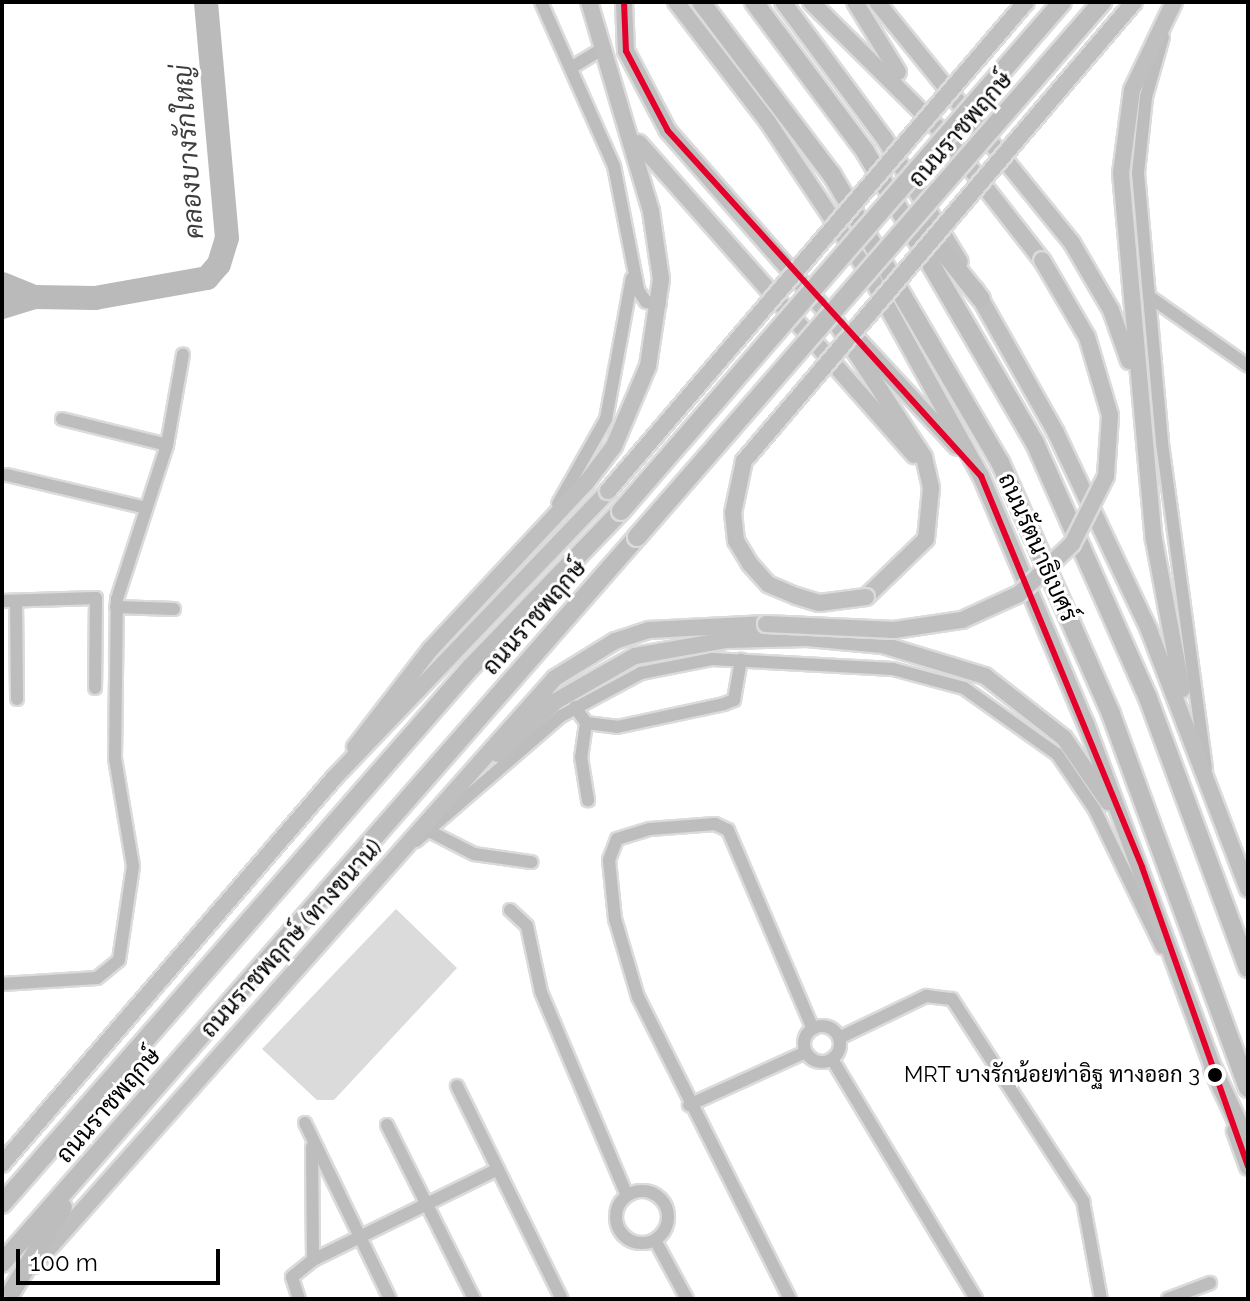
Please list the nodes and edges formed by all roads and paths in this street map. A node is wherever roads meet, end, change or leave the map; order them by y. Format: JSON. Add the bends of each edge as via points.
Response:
{"nodes":[{"id":1,"x":541,"y":2,"type":"edge"},
{"id":2,"x":589,"y":2,"type":"edge"},
{"id":3,"x":624,"y":2,"type":"edge"},
{"id":4,"x":676,"y":2,"type":"edge"},
{"id":5,"x":701,"y":2,"type":"edge"},
{"id":6,"x":754,"y":2,"type":"edge"},
{"id":7,"x":783,"y":2,"type":"edge"},
{"id":8,"x":811,"y":2,"type":"edge"},
{"id":9,"x":855,"y":2,"type":"edge"},
{"id":10,"x":877,"y":2,"type":"edge"},
{"id":11,"x":1026,"y":2,"type":"edge"},
{"id":12,"x":1062,"y":2,"type":"edge"},
{"id":13,"x":1102,"y":2,"type":"edge"},
{"id":14,"x":1134,"y":2,"type":"edge"},
{"id":15,"x":1177,"y":2,"type":"edge"},
{"id":16,"x":604,"y":48,"type":"junction"},
{"id":17,"x":574,"y":66,"type":"junction"},
{"id":18,"x":631,"y":131,"type":"junction"},
{"id":19,"x":943,"y":133,"type":"junction"},
{"id":20,"x":865,"y":151,"type":"junction"},
{"id":21,"x":634,"y":266,"type":"junction"},
{"id":22,"x":802,"y":283,"type":"junction"},
{"id":23,"x":1150,"y":297,"type":"junction"},
{"id":24,"x":981,"y":299,"type":"junction"},
{"id":25,"x":660,"y":304,"type":"junction"},
{"id":26,"x":183,"y":354,"type":"dead end"},
{"id":27,"x":1248,"y":366,"type":"edge"},
{"id":28,"x":1136,"y":383,"type":"junction"},
{"id":29,"x":62,"y":419,"type":"dead end"},
{"id":30,"x":167,"y":445,"type":"junction"},
{"id":31,"x":7,"y":475,"type":"dead end"},
{"id":32,"x":981,"y":476,"type":"junction"},
{"id":33,"x":931,"y":488,"type":"junction"},
{"id":34,"x":142,"y":507,"type":"junction"},
{"id":35,"x":526,"y":549,"type":"junction"},
{"id":36,"x":96,"y":598,"type":"junction"},
{"id":37,"x":9,"y":601,"type":"edge"},
{"id":38,"x":116,"y":603,"type":"junction"},
{"id":39,"x":174,"y":609,"type":"dead end"},
{"id":40,"x":741,"y":660,"type":"junction"},
{"id":41,"x":95,"y":688,"type":"dead end"},
{"id":42,"x":17,"y":699,"type":"dead end"},
{"id":43,"x":575,"y":707,"type":"junction"},
{"id":44,"x":586,"y":723,"type":"junction"},
{"id":45,"x":1192,"y":736,"type":"junction"},
{"id":46,"x":1207,"y":776,"type":"junction"},
{"id":47,"x":334,"y":778,"type":"junction"},
{"id":48,"x":588,"y":800,"type":"dead end"},
{"id":49,"x":427,"y":828,"type":"junction"},
{"id":50,"x":531,"y":862,"type":"dead end"},
{"id":51,"x":1142,"y":867,"type":"junction"},
{"id":52,"x":1248,"y":889,"type":"edge"},
{"id":53,"x":510,"y":910,"type":"dead end"},
{"id":54,"x":1248,"y":968,"type":"edge"},
{"id":55,"x":2,"y":984,"type":"edge"},
{"id":56,"x":1188,"y":997,"type":"junction"},
{"id":57,"x":813,"y":1029,"type":"junction"},
{"id":58,"x":839,"y":1038,"type":"junction"},
{"id":59,"x":806,"y":1052,"type":"junction"},
{"id":60,"x":832,"y":1059,"type":"junction"},
{"id":61,"x":1213,"y":1069,"type":"junction"},
{"id":62,"x":457,"y":1086,"type":"dead end"},
{"id":63,"x":1248,"y":1088,"type":"edge"},
{"id":64,"x":689,"y":1105,"type":"junction"},
{"id":65,"x":305,"y":1123,"type":"dead end"},
{"id":66,"x":387,"y":1125,"type":"dead end"},
{"id":67,"x":1248,"y":1144,"type":"edge"},
{"id":68,"x":312,"y":1145,"type":"junction"},
{"id":69,"x":2,"y":1164,"type":"edge"},
{"id":70,"x":87,"y":1167,"type":"junction"},
{"id":71,"x":1248,"y":1167,"type":"edge"},
{"id":72,"x":498,"y":1169,"type":"junction"},
{"id":73,"x":627,"y":1196,"type":"junction"},
{"id":74,"x":2,"y":1204,"type":"edge"},
{"id":75,"x":427,"y":1205,"type":"junction"},
{"id":76,"x":360,"y":1238,"type":"junction"},
{"id":77,"x":655,"y":1240,"type":"junction"},
{"id":78,"x":313,"y":1260,"type":"junction"},
{"id":79,"x":2,"y":1263,"type":"edge"},
{"id":80,"x":1210,"y":1283,"type":"dead end"},
{"id":81,"x":8,"y":1295,"type":"edge"},
{"id":82,"x":299,"y":1299,"type":"edge"},
{"id":83,"x":390,"y":1299,"type":"edge"},
{"id":84,"x":474,"y":1299,"type":"edge"},
{"id":85,"x":562,"y":1299,"type":"edge"},
{"id":86,"x":687,"y":1299,"type":"edge"},
{"id":87,"x":790,"y":1299,"type":"edge"},
{"id":88,"x":976,"y":1299,"type":"edge"},
{"id":89,"x":1101,"y":1299,"type":"edge"},
{"id":90,"x":1168,"y":1299,"type":"edge"}],
"edges":[{"from":1,"to":17,"type":"street"},
{"from":2,"to":16,"type":"main road"},
{"from":3,"to":22,"type":"main road","via":[[626,51],[641,89],[706,180]]},
{"from":4,"to":32,"type":"main road","name":"ถนนรัตนาธิเบศร์","via":[[768,122],[871,277]]},
{"from":5,"to":63,"type":"main road","name":"ถนนรัตนาธิเบศร์","via":[[832,175],[1000,462],[1111,714]]},
{"from":6,"to":20,"type":"main road","name":"ถนนรัตนาธิเบศร์"},
{"from":7,"to":24,"type":"main road","via":[[884,138]]},
{"from":8,"to":19,"type":"main road"},
{"from":9,"to":19,"type":"main road"},
{"from":10,"to":28,"type":"main road","via":[[1072,243],[1111,310]]},
{"from":11,"to":47,"type":"main road","bridge":true,"via":[[608,491]]},
{"from":12,"to":74,"type":"main road","name":"ถนนราชพฤกษ์","bridge":true,"via":[[621,511],[471,667]]},
{"from":13,"to":70,"type":"main road","name":"ถนนราชพฤกษ์","bridge":true},
{"from":14,"to":33,"type":"main road","bridge":true,"via":[[744,461],[733,513],[736,541],[768,584],[807,600],[866,597],[926,539]]},
{"from":15,"to":23,"type":"street","via":[[1154,66],[1142,129],[1138,173]]},
{"from":15,"to":28,"type":"main road","via":[[1143,57],[1125,127],[1121,173]]},
{"from":16,"to":17,"type":"street"},
{"from":16,"to":18,"type":"main road"},
{"from":17,"to":21,"type":"street","via":[[614,166]]},
{"from":18,"to":25,"type":"main road","via":[[651,211]]},
{"from":18,"to":33,"type":"main road","via":[[680,196],[893,423]]},
{"from":19,"to":49,"type":"main road","bridge":true,"via":[[1042,260],[1087,337],[1110,415],[1106,476],[1072,544],[1019,594],[962,620],[894,630],[766,624],[662,627],[583,658],[531,702]]},
{"from":20,"to":24,"type":"main road"},
{"from":20,"to":54,"type":"main road","name":"ถนนรัตนาธิเบศร์","via":[[1035,443],[1148,698]]},
{"from":21,"to":25,"type":"street","via":[[646,302]]},
{"from":21,"to":35,"type":"street","via":[[606,419],[581,470]]},
{"from":22,"to":32,"type":"main road","via":[[917,399]]},
{"from":22,"to":33,"type":"main road","via":[[911,431]]},
{"from":23,"to":27,"type":"street"},
{"from":23,"to":46,"type":"street","via":[[1162,443]]},
{"from":24,"to":45,"type":"main road","via":[[1056,433]]},
{"from":25,"to":35,"type":"main road","via":[[644,379],[614,446]]},
{"from":26,"to":30,"type":"street"},
{"from":28,"to":45,"type":"main road","via":[[1169,631]]},
{"from":29,"to":30,"type":"street"},
{"from":30,"to":34,"type":"street"},
{"from":31,"to":34,"type":"street"},
{"from":32,"to":51,"type":"main road","name":"ถนนรัตนาธิเบศร์"},
{"from":34,"to":38,"type":"street"},
{"from":35,"to":47,"type":"main road","via":[[383,705]]},
{"from":36,"to":37,"type":"street"},
{"from":36,"to":38,"type":"street"},
{"from":36,"to":41,"type":"street"},
{"from":37,"to":42,"type":"street"},
{"from":38,"to":39,"type":"street"},
{"from":38,"to":55,"type":"street","via":[[115,759],[133,866],[119,960],[97,978]]},
{"from":40,"to":43,"type":"street","via":[[641,673]]},
{"from":40,"to":44,"type":"street","via":[[734,700],[639,725]]},
{"from":40,"to":56,"type":"street","via":[[846,662],[933,678],[1035,733],[1095,810]]},
{"from":43,"to":44,"type":"street"},
{"from":43,"to":49,"type":"street"},
{"from":44,"to":48,"type":"street","via":[[581,757]]},
{"from":45,"to":46,"type":"main road"},
{"from":46,"to":52,"type":"main road"},
{"from":47,"to":69,"type":"main road"},
{"from":49,"to":50,"type":"street","via":[[474,854]]},
{"from":49,"to":51,"type":"main road","via":[[556,701],[608,668],[670,647],[807,638],[933,658],[1015,695],[1064,738]]},
{"from":49,"to":81,"type":"main road","name":"ถนนราชพฤกษ์ (ทางขนาน)"},
{"from":51,"to":56,"type":"main road","name":"ถนนรัตนาธิเบศร์"},
{"from":53,"to":73,"type":"street","via":[[527,926],[541,992]]},
{"from":56,"to":61,"type":"main road","name":"ถนนรัตนาธิเบศร์"},
{"from":57,"to":58,"type":"street","via":[[825,1027]]},
{"from":57,"to":59,"type":"street"},
{"from":57,"to":64,"type":"street","via":[[728,830],[715,824],[650,829],[617,839],[609,870],[624,955]]},
{"from":58,"to":60,"type":"street"},
{"from":58,"to":89,"type":"street","via":[[926,996],[952,999],[1083,1201]]},
{"from":59,"to":60,"type":"street","via":[[815,1061]]},
{"from":59,"to":64,"type":"street"},
{"from":60,"to":88,"type":"street"},
{"from":61,"to":67,"type":"main road"},
{"from":61,"to":71,"type":"main road","name":"ถนนรัตนาธิเบศร์"},
{"from":62,"to":72,"type":"street"},
{"from":64,"to":87,"type":"street"},
{"from":65,"to":68,"type":"street"},
{"from":66,"to":75,"type":"street"},
{"from":68,"to":76,"type":"street"},
{"from":68,"to":78,"type":"street"},
{"from":70,"to":79,"type":"main road","name":"ถนนราชพฤกษ์"},
{"from":70,"to":81,"type":"main road"},
{"from":72,"to":75,"type":"street"},
{"from":72,"to":85,"type":"street"},
{"from":73,"to":77,"type":"street","via":[[616,1218],[620,1231],[642,1243]]},
{"from":73,"to":77,"type":"street","via":[[640,1191],[664,1204],[668,1217]]},
{"from":75,"to":76,"type":"street"},
{"from":75,"to":84,"type":"street"},
{"from":76,"to":78,"type":"street"},
{"from":76,"to":83,"type":"street"},
{"from":77,"to":86,"type":"street"},
{"from":78,"to":82,"type":"street","via":[[292,1277]]},
{"from":80,"to":90,"type":"street"}]}
